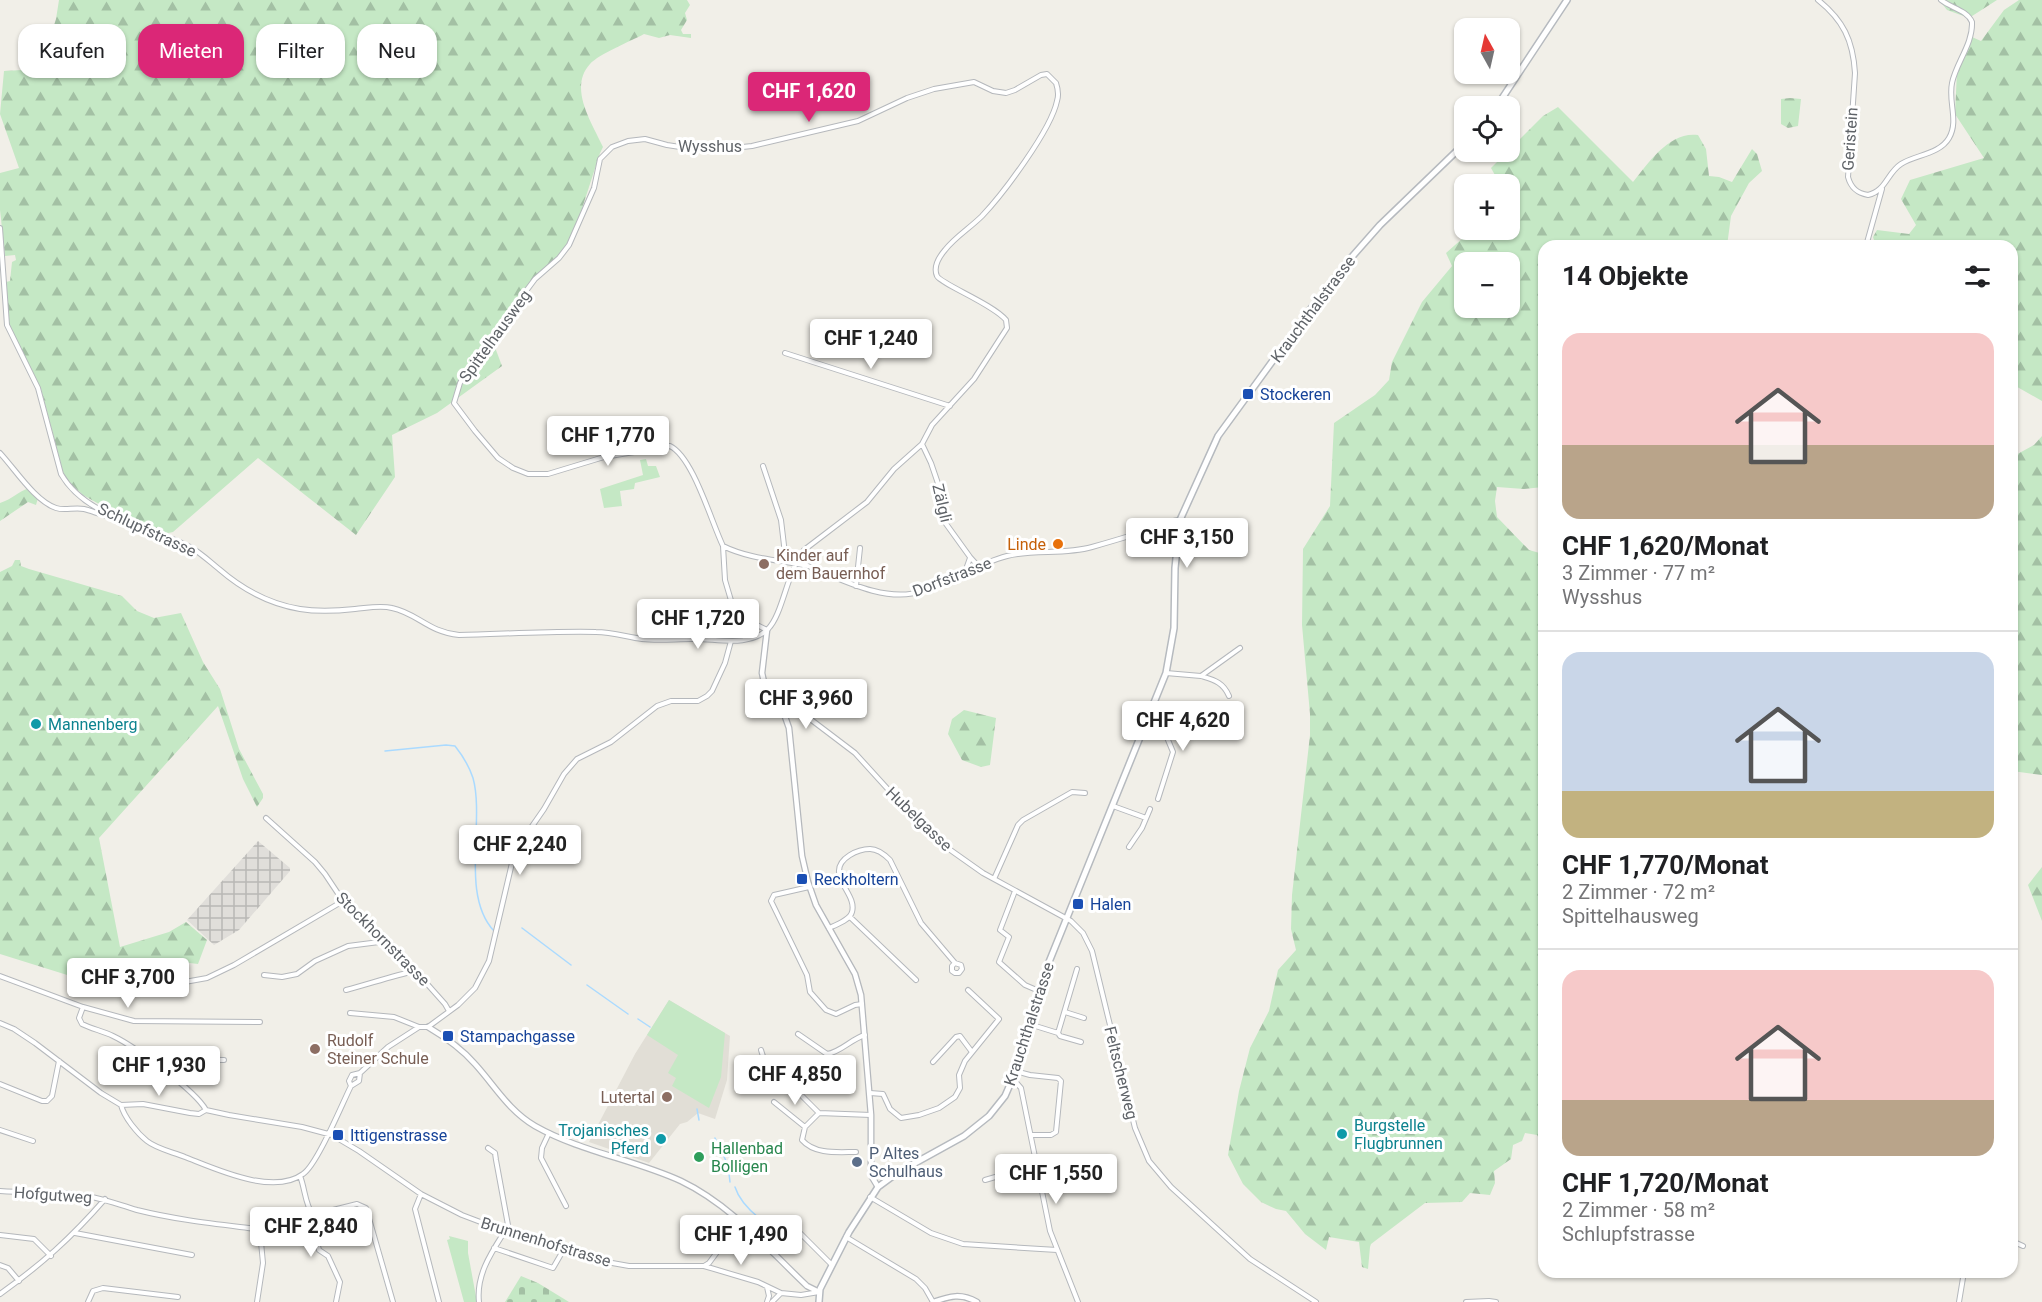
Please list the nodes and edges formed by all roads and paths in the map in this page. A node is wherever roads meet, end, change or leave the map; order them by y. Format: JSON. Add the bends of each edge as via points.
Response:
{"nodes":[{"id":1,"x":1567,"y":0,"type":"edge"},
{"id":2,"x":1818,"y":0,"type":"edge"},
{"id":3,"x":1941,"y":0,"type":"edge"},
{"id":4,"x":1504,"y":96,"type":"edge"},
{"id":5,"x":607,"y":150,"type":"joint"},
{"id":6,"x":1454,"y":154,"type":"edge"},
{"id":7,"x":1882,"y":188,"type":"junction"},
{"id":8,"x":1868,"y":195,"type":"junction"},
{"id":9,"x":1877,"y":205,"type":"junction"},
{"id":10,"x":0,"y":228,"type":"edge"},
{"id":11,"x":1868,"y":240,"type":"edge"},
{"id":12,"x":785,"y":353,"type":"dead end"},
{"id":13,"x":950,"y":406,"type":"junction"},
{"id":14,"x":922,"y":444,"type":"junction"},
{"id":15,"x":0,"y":453,"type":"edge"},
{"id":16,"x":763,"y":466,"type":"dead end"},
{"id":17,"x":116,"y":516,"type":"junction"},
{"id":18,"x":1180,"y":520,"type":"junction"},
{"id":19,"x":723,"y":546,"type":"junction"},
{"id":20,"x":860,"y":548,"type":"dead end"},
{"id":21,"x":970,"y":557,"type":"junction"},
{"id":22,"x":786,"y":562,"type":"junction"},
{"id":23,"x":796,"y":564,"type":"junction"},
{"id":24,"x":979,"y":567,"type":"junction"},
{"id":25,"x":965,"y":572,"type":"junction"},
{"id":26,"x":856,"y":586,"type":"junction"},
{"id":27,"x":766,"y":630,"type":"junction"},
{"id":28,"x":731,"y":641,"type":"junction"},
{"id":29,"x":1240,"y":648,"type":"dead end"},
{"id":30,"x":1166,"y":673,"type":"junction"},
{"id":31,"x":1201,"y":676,"type":"junction"},
{"id":32,"x":1228,"y":696,"type":"dead end"},
{"id":33,"x":1154,"y":706,"type":"junction"},
{"id":34,"x":783,"y":711,"type":"junction"},
{"id":35,"x":1085,"y":793,"type":"dead end"},
{"id":36,"x":1158,"y":800,"type":"dead end"},
{"id":37,"x":1113,"y":806,"type":"junction"},
{"id":38,"x":1150,"y":809,"type":"dead end"},
{"id":39,"x":266,"y":818,"type":"dead end"},
{"id":40,"x":1146,"y":818,"type":"junction"},
{"id":41,"x":1129,"y":847,"type":"dead end"},
{"id":42,"x":994,"y":879,"type":"junction"},
{"id":43,"x":809,"y":886,"type":"junction"},
{"id":44,"x":1015,"y":891,"type":"junction"},
{"id":45,"x":343,"y":901,"type":"junction"},
{"id":46,"x":850,"y":917,"type":"junction"},
{"id":47,"x":1067,"y":918,"type":"junction"},
{"id":48,"x":829,"y":928,"type":"junction"},
{"id":49,"x":387,"y":941,"type":"junction"},
{"id":50,"x":955,"y":963,"type":"dead end"},
{"id":51,"x":1077,"y":969,"type":"dead end"},
{"id":52,"x":416,"y":971,"type":"junction"},
{"id":53,"x":264,"y":975,"type":"dead end"},
{"id":54,"x":0,"y":976,"type":"edge"},
{"id":55,"x":916,"y":980,"type":"dead end"},
{"id":56,"x":168,"y":985,"type":"dead end"},
{"id":57,"x":346,"y":990,"type":"dead end"},
{"id":58,"x":968,"y":990,"type":"dead end"},
{"id":59,"x":1039,"y":991,"type":"junction"},
{"id":60,"x":862,"y":1004,"type":"junction"},
{"id":61,"x":82,"y":1007,"type":"junction"},
{"id":62,"x":449,"y":1011,"type":"junction"},
{"id":63,"x":1065,"y":1012,"type":"junction"},
{"id":64,"x":350,"y":1013,"type":"dead end"},
{"id":65,"x":1083,"y":1018,"type":"dead end"},
{"id":66,"x":260,"y":1022,"type":"dead end"},
{"id":67,"x":0,"y":1023,"type":"edge"},
{"id":68,"x":1029,"y":1024,"type":"junction"},
{"id":69,"x":420,"y":1027,"type":"junction"},
{"id":70,"x":428,"y":1027,"type":"junction"},
{"id":71,"x":1058,"y":1033,"type":"junction"},
{"id":72,"x":798,"y":1034,"type":"dead end"},
{"id":73,"x":865,"y":1035,"type":"junction"},
{"id":74,"x":1082,"y":1042,"type":"dead end"},
{"id":75,"x":760,"y":1050,"type":"dead end"},
{"id":76,"x":972,"y":1052,"type":"junction"},
{"id":77,"x":224,"y":1060,"type":"dead end"},
{"id":78,"x":59,"y":1061,"type":"junction"},
{"id":79,"x":933,"y":1062,"type":"dead end"},
{"id":80,"x":161,"y":1068,"type":"junction"},
{"id":81,"x":1016,"y":1071,"type":"junction"},
{"id":82,"x":360,"y":1072,"type":"junction"},
{"id":83,"x":1013,"y":1079,"type":"junction"},
{"id":84,"x":0,"y":1083,"type":"edge"},
{"id":85,"x":351,"y":1086,"type":"junction"},
{"id":86,"x":870,"y":1093,"type":"junction"},
{"id":87,"x":774,"y":1102,"type":"dead end"},
{"id":88,"x":121,"y":1104,"type":"junction"},
{"id":89,"x":206,"y":1110,"type":"junction"},
{"id":90,"x":819,"y":1113,"type":"junction"},
{"id":91,"x":871,"y":1115,"type":"junction"},
{"id":92,"x":805,"y":1127,"type":"junction"},
{"id":93,"x":0,"y":1130,"type":"edge"},
{"id":94,"x":328,"y":1133,"type":"junction"},
{"id":95,"x":549,"y":1133,"type":"junction"},
{"id":96,"x":1031,"y":1135,"type":"junction"},
{"id":97,"x":33,"y":1141,"type":"dead end"},
{"id":98,"x":488,"y":1148,"type":"dead end"},
{"id":99,"x":856,"y":1152,"type":"dead end"},
{"id":100,"x":1036,"y":1165,"type":"junction"},
{"id":101,"x":300,"y":1176,"type":"junction"},
{"id":102,"x":986,"y":1180,"type":"dead end"},
{"id":103,"x":878,"y":1187,"type":"junction"},
{"id":104,"x":0,"y":1191,"type":"edge"},
{"id":105,"x":421,"y":1194,"type":"junction"},
{"id":106,"x":870,"y":1197,"type":"junction"},
{"id":107,"x":105,"y":1199,"type":"junction"},
{"id":108,"x":566,"y":1206,"type":"dead end"},
{"id":109,"x":313,"y":1215,"type":"junction"},
{"id":110,"x":740,"y":1221,"type":"junction"},
{"id":111,"x":505,"y":1231,"type":"junction"},
{"id":112,"x":75,"y":1233,"type":"junction"},
{"id":113,"x":0,"y":1235,"type":"edge"},
{"id":114,"x":846,"y":1237,"type":"junction"},
{"id":115,"x":2018,"y":1244,"type":"edge"},
{"id":116,"x":2023,"y":1246,"type":"dead end"},
{"id":117,"x":494,"y":1248,"type":"junction"},
{"id":118,"x":564,"y":1249,"type":"junction"},
{"id":119,"x":1057,"y":1250,"type":"junction"},
{"id":120,"x":773,"y":1253,"type":"junction"},
{"id":121,"x":192,"y":1255,"type":"dead end"},
{"id":122,"x":51,"y":1256,"type":"junction"},
{"id":123,"x":0,"y":1265,"type":"edge"},
{"id":124,"x":832,"y":1265,"type":"junction"},
{"id":125,"x":704,"y":1266,"type":"junction"},
{"id":126,"x":1963,"y":1278,"type":"edge"},
{"id":127,"x":19,"y":1281,"type":"junction"},
{"id":128,"x":767,"y":1287,"type":"junction"},
{"id":129,"x":819,"y":1292,"type":"junction"},
{"id":130,"x":781,"y":1293,"type":"junction"},
{"id":131,"x":0,"y":1294,"type":"edge"},
{"id":132,"x":177,"y":1297,"type":"dead end"},
{"id":133,"x":88,"y":1302,"type":"edge"},
{"id":134,"x":257,"y":1302,"type":"edge"},
{"id":135,"x":336,"y":1302,"type":"edge"},
{"id":136,"x":393,"y":1302,"type":"edge"},
{"id":137,"x":440,"y":1302,"type":"edge"},
{"id":138,"x":479,"y":1302,"type":"edge"},
{"id":139,"x":767,"y":1302,"type":"edge"},
{"id":140,"x":772,"y":1302,"type":"edge"},
{"id":141,"x":819,"y":1302,"type":"edge"},
{"id":142,"x":933,"y":1302,"type":"edge"},
{"id":143,"x":977,"y":1302,"type":"edge"},
{"id":144,"x":1078,"y":1302,"type":"edge"},
{"id":145,"x":1316,"y":1302,"type":"edge"},
{"id":146,"x":1466,"y":1302,"type":"edge"},
{"id":147,"x":1496,"y":1302,"type":"edge"},
{"id":148,"x":1959,"y":1302,"type":"edge"}],
"edges":[{"from":1,"to":4,"type":"main road"},
{"from":2,"to":8,"type":"street","name":"Geristein","via":[[1840,21],[1853,55],[1848,177],[1855,190]]},
{"from":3,"to":7,"type":"street","via":[[1966,14],[1972,22],[1952,84],[1953,129],[1942,146],[1895,168]]},
{"from":5,"to":13,"type":"street","name":"Wysshus","via":[[642,139],[693,149],[752,146],[864,119],[934,89],[974,82],[997,92],[1009,92],[1045,74],[1055,80],[1058,91],[1054,111],[1036,143],[983,214],[946,249],[936,267],[940,280],[981,301],[1007,322],[994,350]]},
{"from":5,"to":19,"type":"street","name":"Spittelhausweg","via":[[569,245],[535,279],[470,366],[454,403],[498,458],[528,474],[544,475],[604,457],[661,446],[674,448],[699,488]]},
{"from":6,"to":18,"type":"main road","name":"Krauchthalstrasse","via":[[1365,241],[1319,298],[1224,426]]},
{"from":7,"to":8,"type":"street"},
{"from":7,"to":9,"type":"street"},
{"from":8,"to":9,"type":"street","name":"Geristein"},
{"from":9,"to":11,"type":"street"},
{"from":10,"to":17,"type":"street","name":"Schlupfstrasse","via":[[8,325],[39,388],[61,474],[82,498]]},
{"from":12,"to":13,"type":"street"},
{"from":13,"to":14,"type":"street","via":[[932,425]]},
{"from":14,"to":21,"type":"street","name":"Zälgli","via":[[944,501],[944,521]]},
{"from":14,"to":23,"type":"street","via":[[894,469],[871,498],[810,544]]},
{"from":15,"to":17,"type":"street","via":[[49,505]]},
{"from":16,"to":22,"type":"street","via":[[780,520]]},
{"from":17,"to":28,"type":"street","name":"Schlupfstrasse","via":[[190,547],[239,585],[268,600],[301,610],[388,607],[430,628],[459,635],[599,632],[644,639]]},
{"from":18,"to":24,"type":"street","name":"Dorfstrasse","via":[[1079,550],[1018,553]]},
{"from":18,"to":30,"type":"main road","name":"Krauchthalstrasse","via":[[1174,628]]},
{"from":19,"to":22,"type":"street"},
{"from":19,"to":27,"type":"street","via":[[725,580],[735,614]]},
{"from":20,"to":26,"type":"street"},
{"from":21,"to":24,"type":"street","name":"Zälgli"},
{"from":21,"to":25,"type":"street"},
{"from":22,"to":23,"type":"street"},
{"from":23,"to":26,"type":"street","name":"Dorfstrasse"},
{"from":23,"to":27,"type":"street","via":[[778,611]]},
{"from":24,"to":25,"type":"street","name":"Dorfstrasse"},
{"from":25,"to":26,"type":"street","name":"Dorfstrasse","via":[[910,594]]},
{"from":27,"to":28,"type":"street","name":"Schlupfstrasse"},
{"from":27,"to":34,"type":"street","via":[[764,682]]},
{"from":28,"to":62,"type":"street","via":[[725,663],[707,696],[698,701],[671,701],[657,706],[611,742],[577,759],[564,774],[519,845],[484,972],[471,993]]},
{"from":29,"to":31,"type":"street"},
{"from":30,"to":31,"type":"street"},
{"from":30,"to":33,"type":"main road","name":"Krauchthalstrasse"},
{"from":31,"to":32,"type":"street","via":[[1221,684]]},
{"from":33,"to":36,"type":"street","via":[[1173,752]]},
{"from":33,"to":37,"type":"main road","name":"Krauchthalstrasse"},
{"from":34,"to":42,"type":"street","name":"Hubelgasse","via":[[797,709],[844,745],[943,844]]},
{"from":34,"to":43,"type":"street"},
{"from":35,"to":42,"type":"street","via":[[1072,792],[1023,820]]},
{"from":37,"to":40,"type":"street"},
{"from":37,"to":47,"type":"main road","name":"Krauchthalstrasse"},
{"from":38,"to":40,"type":"street"},
{"from":39,"to":45,"type":"street","name":"Stockhornstrasse","via":[[315,862]]},
{"from":40,"to":41,"type":"street"},
{"from":42,"to":44,"type":"street","name":"Hubelgasse"},
{"from":43,"to":48,"type":"street"},
{"from":43,"to":60,"type":"street","via":[[774,895],[771,901],[807,975],[810,992],[826,1011],[836,1014]]},
{"from":44,"to":47,"type":"street","name":"Hubelgasse"},
{"from":44,"to":59,"type":"street","via":[[1000,930],[1009,937],[999,962],[1024,985]]},
{"from":45,"to":49,"type":"street","name":"Stockhornstrasse"},
{"from":45,"to":56,"type":"street","via":[[225,969],[196,981]]},
{"from":46,"to":48,"type":"street"},
{"from":46,"to":50,"type":"street","via":[[851,900],[839,874],[840,866],[856,852],[882,852],[890,860],[921,923]]},
{"from":46,"to":55,"type":"street"},
{"from":47,"to":59,"type":"main road","name":"Krauchthalstrasse"},
{"from":47,"to":145,"type":"street","name":"Feltscherweg","via":[[1083,933],[1092,951],[1135,1128],[1149,1161],[1250,1259]]},
{"from":48,"to":60,"type":"street","via":[[855,974]]},
{"from":49,"to":52,"type":"street","name":"Stockhornstrasse"},
{"from":49,"to":53,"type":"street","via":[[348,946],[297,974]]},
{"from":51,"to":63,"type":"street"},
{"from":52,"to":57,"type":"street"},
{"from":52,"to":62,"type":"street","name":"Stockhornstrasse"},
{"from":54,"to":61,"type":"street"},
{"from":58,"to":76,"type":"street","via":[[999,1019]]},
{"from":59,"to":68,"type":"main road","name":"Krauchthalstrasse"},
{"from":60,"to":73,"type":"street"},
{"from":61,"to":66,"type":"street","via":[[144,1022]]},
{"from":61,"to":80,"type":"street","via":[[82,1024],[115,1037]]},
{"from":62,"to":70,"type":"street"},
{"from":63,"to":65,"type":"street"},
{"from":63,"to":71,"type":"street"},
{"from":64,"to":69,"type":"street","via":[[394,1017]]},
{"from":67,"to":78,"type":"street"},
{"from":68,"to":71,"type":"street"},
{"from":68,"to":81,"type":"main road","name":"Krauchthalstrasse"},
{"from":69,"to":70,"type":"street"},
{"from":69,"to":82,"type":"street","via":[[388,1047]]},
{"from":70,"to":95,"type":"street","via":[[471,1060],[514,1111]]},
{"from":71,"to":74,"type":"street"},
{"from":72,"to":73,"type":"street","via":[[827,1054]]},
{"from":73,"to":86,"type":"street"},
{"from":75,"to":90,"type":"street","via":[[768,1072],[793,1087]]},
{"from":76,"to":79,"type":"street","via":[[960,1036],[956,1037]]},
{"from":76,"to":86,"type":"street","via":[[959,1075],[960,1088],[955,1097],[939,1108],[901,1118],[890,1109],[883,1094]]},
{"from":77,"to":80,"type":"street","via":[[175,1059]]},
{"from":78,"to":84,"type":"street","via":[[52,1096],[47,1101]]},
{"from":78,"to":88,"type":"street"},
{"from":80,"to":89,"type":"street","via":[[198,1098]]},
{"from":81,"to":83,"type":"main road","name":"Krauchthalstrasse"},
{"from":81,"to":96,"type":"street","via":[[1061,1081],[1056,1132]]},
{"from":82,"to":85,"type":"street","via":[[359,1081]]},
{"from":82,"to":85,"type":"street","via":[[351,1076]]},
{"from":83,"to":96,"type":"street","via":[[1021,1088]]},
{"from":83,"to":103,"type":"main road","name":"Krauchthalstrasse","via":[[1000,1102],[981,1123]]},
{"from":85,"to":94,"type":"street"},
{"from":86,"to":91,"type":"street"},
{"from":87,"to":92,"type":"street"},
{"from":88,"to":89,"type":"street","name":"Brunnenhofstrasse","via":[[194,1114]]},
{"from":88,"to":101,"type":"street","via":[[145,1139],[158,1146],[252,1180]]},
{"from":89,"to":94,"type":"street","name":"Brunnenhofstrasse"},
{"from":90,"to":91,"type":"street"},
{"from":90,"to":92,"type":"street"},
{"from":91,"to":103,"type":"street","via":[[871,1169]]},
{"from":92,"to":99,"type":"street","via":[[805,1144],[830,1152]]},
{"from":93,"to":97,"type":"street"},
{"from":94,"to":101,"type":"street","via":[[311,1165]]},
{"from":94,"to":105,"type":"street","name":"Brunnenhofstrasse"},
{"from":95,"to":108,"type":"street","via":[[542,1158]]},
{"from":95,"to":110,"type":"street","via":[[681,1182]]},
{"from":96,"to":100,"type":"street"},
{"from":98,"to":111,"type":"street","via":[[495,1153],[508,1225]]},
{"from":100,"to":102,"type":"street"},
{"from":100,"to":119,"type":"street"},
{"from":101,"to":109,"type":"street"},
{"from":103,"to":106,"type":"main road","name":"Krauchthalstrasse"},
{"from":104,"to":107,"type":"street","name":"Hofgutweg"},
{"from":105,"to":111,"type":"street","name":"Brunnenhofstrasse"},
{"from":105,"to":137,"type":"street","via":[[414,1209]]},
{"from":106,"to":114,"type":"main road","name":"Krauchthalstrasse"},
{"from":106,"to":119,"type":"street","via":[[931,1233],[963,1244]]},
{"from":107,"to":112,"type":"street"},
{"from":107,"to":134,"type":"street","name":"Hofgutweg","via":[[169,1216],[257,1229],[263,1263]]},
{"from":109,"to":135,"type":"street","via":[[319,1250],[330,1258],[340,1282]]},
{"from":109,"to":136,"type":"street","via":[[357,1204],[366,1208]]},
{"from":110,"to":120,"type":"street"},
{"from":110,"to":125,"type":"street"},
{"from":111,"to":117,"type":"street"},
{"from":111,"to":118,"type":"street","name":"Brunnenhofstrasse"},
{"from":112,"to":121,"type":"street"},
{"from":112,"to":122,"type":"street"},
{"from":113,"to":122,"type":"street","via":[[34,1239]]},
{"from":114,"to":124,"type":"main road","name":"Krauchthalstrasse"},
{"from":114,"to":142,"type":"street","via":[[916,1279]]},
{"from":115,"to":116,"type":"street"},
{"from":117,"to":118,"type":"street","via":[[553,1268]]},
{"from":117,"to":138,"type":"street","via":[[485,1265]]},
{"from":118,"to":125,"type":"street","name":"Brunnenhofstrasse","via":[[622,1265]]},
{"from":119,"to":144,"type":"street"},
{"from":120,"to":124,"type":"street","via":[[799,1232]]},
{"from":120,"to":129,"type":"street","via":[[807,1286]]},
{"from":122,"to":127,"type":"street"},
{"from":123,"to":127,"type":"street"},
{"from":124,"to":129,"type":"main road","name":"Krauchthalstrasse"},
{"from":125,"to":128,"type":"street","name":"Brunnenhofstrasse"},
{"from":126,"to":148,"type":"street"},
{"from":127,"to":131,"type":"street"},
{"from":128,"to":130,"type":"street","name":"Brunnenhofstrasse"},
{"from":128,"to":139,"type":"street"},
{"from":129,"to":130,"type":"street","name":"Brunnenhofstrasse"},
{"from":129,"to":141,"type":"main road"},
{"from":130,"to":140,"type":"street"},
{"from":132,"to":133,"type":"street","via":[[103,1288],[93,1291]]},
{"from":142,"to":143,"type":"street","via":[[958,1295]]},
{"from":146,"to":147,"type":"street"}]}
